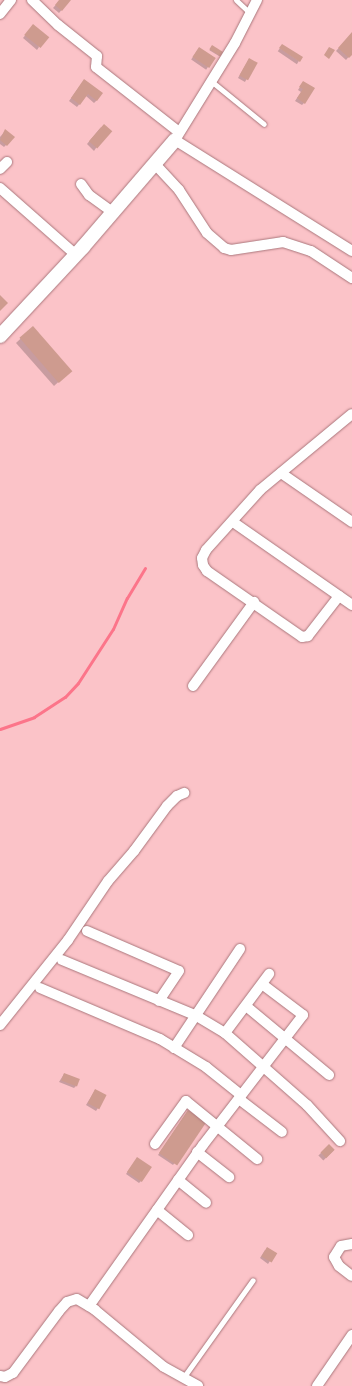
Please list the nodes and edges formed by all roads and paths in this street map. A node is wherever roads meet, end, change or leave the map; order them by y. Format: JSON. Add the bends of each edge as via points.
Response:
{"nodes":[{"id":1,"x":11,"y":0,"type":"edge"},
{"id":2,"x":32,"y":0,"type":"edge"},
{"id":3,"x":236,"y":0,"type":"edge"},
{"id":4,"x":257,"y":0,"type":"edge"},
{"id":5,"x":250,"y":13,"type":"junction"},
{"id":6,"x":0,"y":14,"type":"edge"},
{"id":7,"x":211,"y":81,"type":"junction"},
{"id":8,"x":264,"y":124,"type":"dead end"},
{"id":9,"x":177,"y":136,"type":"junction"},
{"id":10,"x":154,"y":163,"type":"junction"},
{"id":11,"x":81,"y":184,"type":"dead end"},
{"id":12,"x":0,"y":188,"type":"edge"},
{"id":13,"x":112,"y":212,"type":"junction"},
{"id":14,"x":352,"y":251,"type":"edge"},
{"id":15,"x":76,"y":255,"type":"junction"},
{"id":16,"x":352,"y":278,"type":"edge"},
{"id":17,"x":0,"y":336,"type":"edge"},
{"id":18,"x":352,"y":414,"type":"edge"},
{"id":19,"x":281,"y":473,"type":"junction"},
{"id":20,"x":232,"y":522,"type":"junction"},
{"id":21,"x":352,"y":522,"type":"edge"},
{"id":22,"x":339,"y":596,"type":"junction"},
{"id":23,"x":254,"y":602,"type":"junction"},
{"id":24,"x":352,"y":605,"type":"edge"},
{"id":25,"x":193,"y":686,"type":"dead end"},
{"id":26,"x":184,"y":793,"type":"dead end"},
{"id":27,"x":87,"y":931,"type":"dead end"},
{"id":28,"x":240,"y":949,"type":"dead end"},
{"id":29,"x":62,"y":960,"type":"dead end"},
{"id":30,"x":269,"y":974,"type":"dead end"},
{"id":31,"x":262,"y":984,"type":"junction"},
{"id":32,"x":40,"y":988,"type":"dead end"},
{"id":33,"x":159,"y":1001,"type":"junction"},
{"id":34,"x":246,"y":1006,"type":"junction"},
{"id":35,"x":195,"y":1016,"type":"junction"},
{"id":36,"x":0,"y":1025,"type":"edge"},
{"id":37,"x":225,"y":1033,"type":"junction"},
{"id":38,"x":286,"y":1038,"type":"junction"},
{"id":39,"x":174,"y":1048,"type":"junction"},
{"id":40,"x":262,"y":1067,"type":"junction"},
{"id":41,"x":329,"y":1075,"type":"dead end"},
{"id":42,"x":240,"y":1097,"type":"junction"},
{"id":43,"x":217,"y":1126,"type":"junction"},
{"id":44,"x":282,"y":1132,"type":"dead end"},
{"id":45,"x":340,"y":1141,"type":"dead end"},
{"id":46,"x":155,"y":1144,"type":"dead end"},
{"id":47,"x":197,"y":1152,"type":"junction"},
{"id":48,"x":257,"y":1159,"type":"dead end"},
{"id":49,"x":229,"y":1177,"type":"dead end"},
{"id":50,"x":178,"y":1180,"type":"junction"},
{"id":51,"x":206,"y":1203,"type":"dead end"},
{"id":52,"x":157,"y":1210,"type":"junction"},
{"id":53,"x":188,"y":1235,"type":"dead end"},
{"id":54,"x":352,"y":1244,"type":"edge"},
{"id":55,"x":352,"y":1276,"type":"edge"},
{"id":56,"x":253,"y":1280,"type":"dead end"},
{"id":57,"x":89,"y":1306,"type":"junction"},
{"id":58,"x":352,"y":1336,"type":"edge"},
{"id":59,"x":348,"y":1349,"type":"edge"},
{"id":60,"x":0,"y":1376,"type":"edge"},
{"id":61,"x":183,"y":1378,"type":"junction"},
{"id":62,"x":198,"y":1386,"type":"edge"},
{"id":63,"x":317,"y":1386,"type":"edge"}],
"edges":[{"from":1,"to":6,"type":"street"},
{"from":2,"to":9,"type":"street","via":[[98,57],[96,67]]},
{"from":3,"to":5,"type":"lane"},
{"from":4,"to":5,"type":"street"},
{"from":5,"to":7,"type":"street"},
{"from":7,"to":8,"type":"lane"},
{"from":7,"to":9,"type":"street"},
{"from":9,"to":10,"type":"street"},
{"from":9,"to":14,"type":"street"},
{"from":10,"to":13,"type":"street"},
{"from":10,"to":16,"type":"street","via":[[179,190],[207,233],[224,248],[238,250],[283,242],[311,251]]},
{"from":11,"to":13,"type":"street","via":[[89,195]]},
{"from":12,"to":15,"type":"street"},
{"from":13,"to":15,"type":"street"},
{"from":15,"to":17,"type":"street"},
{"from":18,"to":19,"type":"street"},
{"from":19,"to":20,"type":"street","via":[[260,490]]},
{"from":19,"to":21,"type":"street"},
{"from":20,"to":22,"type":"street"},
{"from":20,"to":23,"type":"street","via":[[206,550],[202,558],[203,565]]},
{"from":22,"to":23,"type":"street","via":[[306,637],[302,637]]},
{"from":22,"to":24,"type":"street"},
{"from":23,"to":25,"type":"street"},
{"from":26,"to":36,"type":"street","via":[[167,806],[108,881],[68,940]]},
{"from":27,"to":33,"type":"street","via":[[178,971]]},
{"from":28,"to":35,"type":"street"},
{"from":29,"to":33,"type":"street"},
{"from":30,"to":31,"type":"street"},
{"from":31,"to":34,"type":"street"},
{"from":31,"to":38,"type":"street","via":[[303,1015]]},
{"from":32,"to":39,"type":"street"},
{"from":33,"to":35,"type":"street"},
{"from":34,"to":37,"type":"street"},
{"from":34,"to":38,"type":"street"},
{"from":35,"to":37,"type":"street"},
{"from":35,"to":39,"type":"street"},
{"from":37,"to":40,"type":"street"},
{"from":38,"to":40,"type":"street"},
{"from":38,"to":41,"type":"street"},
{"from":39,"to":42,"type":"street","via":[[206,1067]]},
{"from":40,"to":42,"type":"street"},
{"from":40,"to":45,"type":"street","via":[[307,1105]]},
{"from":42,"to":43,"type":"street"},
{"from":42,"to":44,"type":"street"},
{"from":43,"to":46,"type":"street","via":[[186,1101]]},
{"from":43,"to":47,"type":"street"},
{"from":43,"to":48,"type":"street"},
{"from":47,"to":49,"type":"street"},
{"from":47,"to":50,"type":"street"},
{"from":50,"to":51,"type":"street"},
{"from":50,"to":52,"type":"street"},
{"from":52,"to":53,"type":"street"},
{"from":52,"to":57,"type":"street"},
{"from":54,"to":55,"type":"street","via":[[341,1246],[334,1257],[339,1266]]},
{"from":56,"to":61,"type":"lane"},
{"from":57,"to":60,"type":"street","via":[[77,1299],[67,1302],[13,1373],[5,1377]]},
{"from":57,"to":61,"type":"street","via":[[164,1367]]},
{"from":58,"to":59,"type":"street"},
{"from":59,"to":63,"type":"street"},
{"from":61,"to":62,"type":"street"}]}
